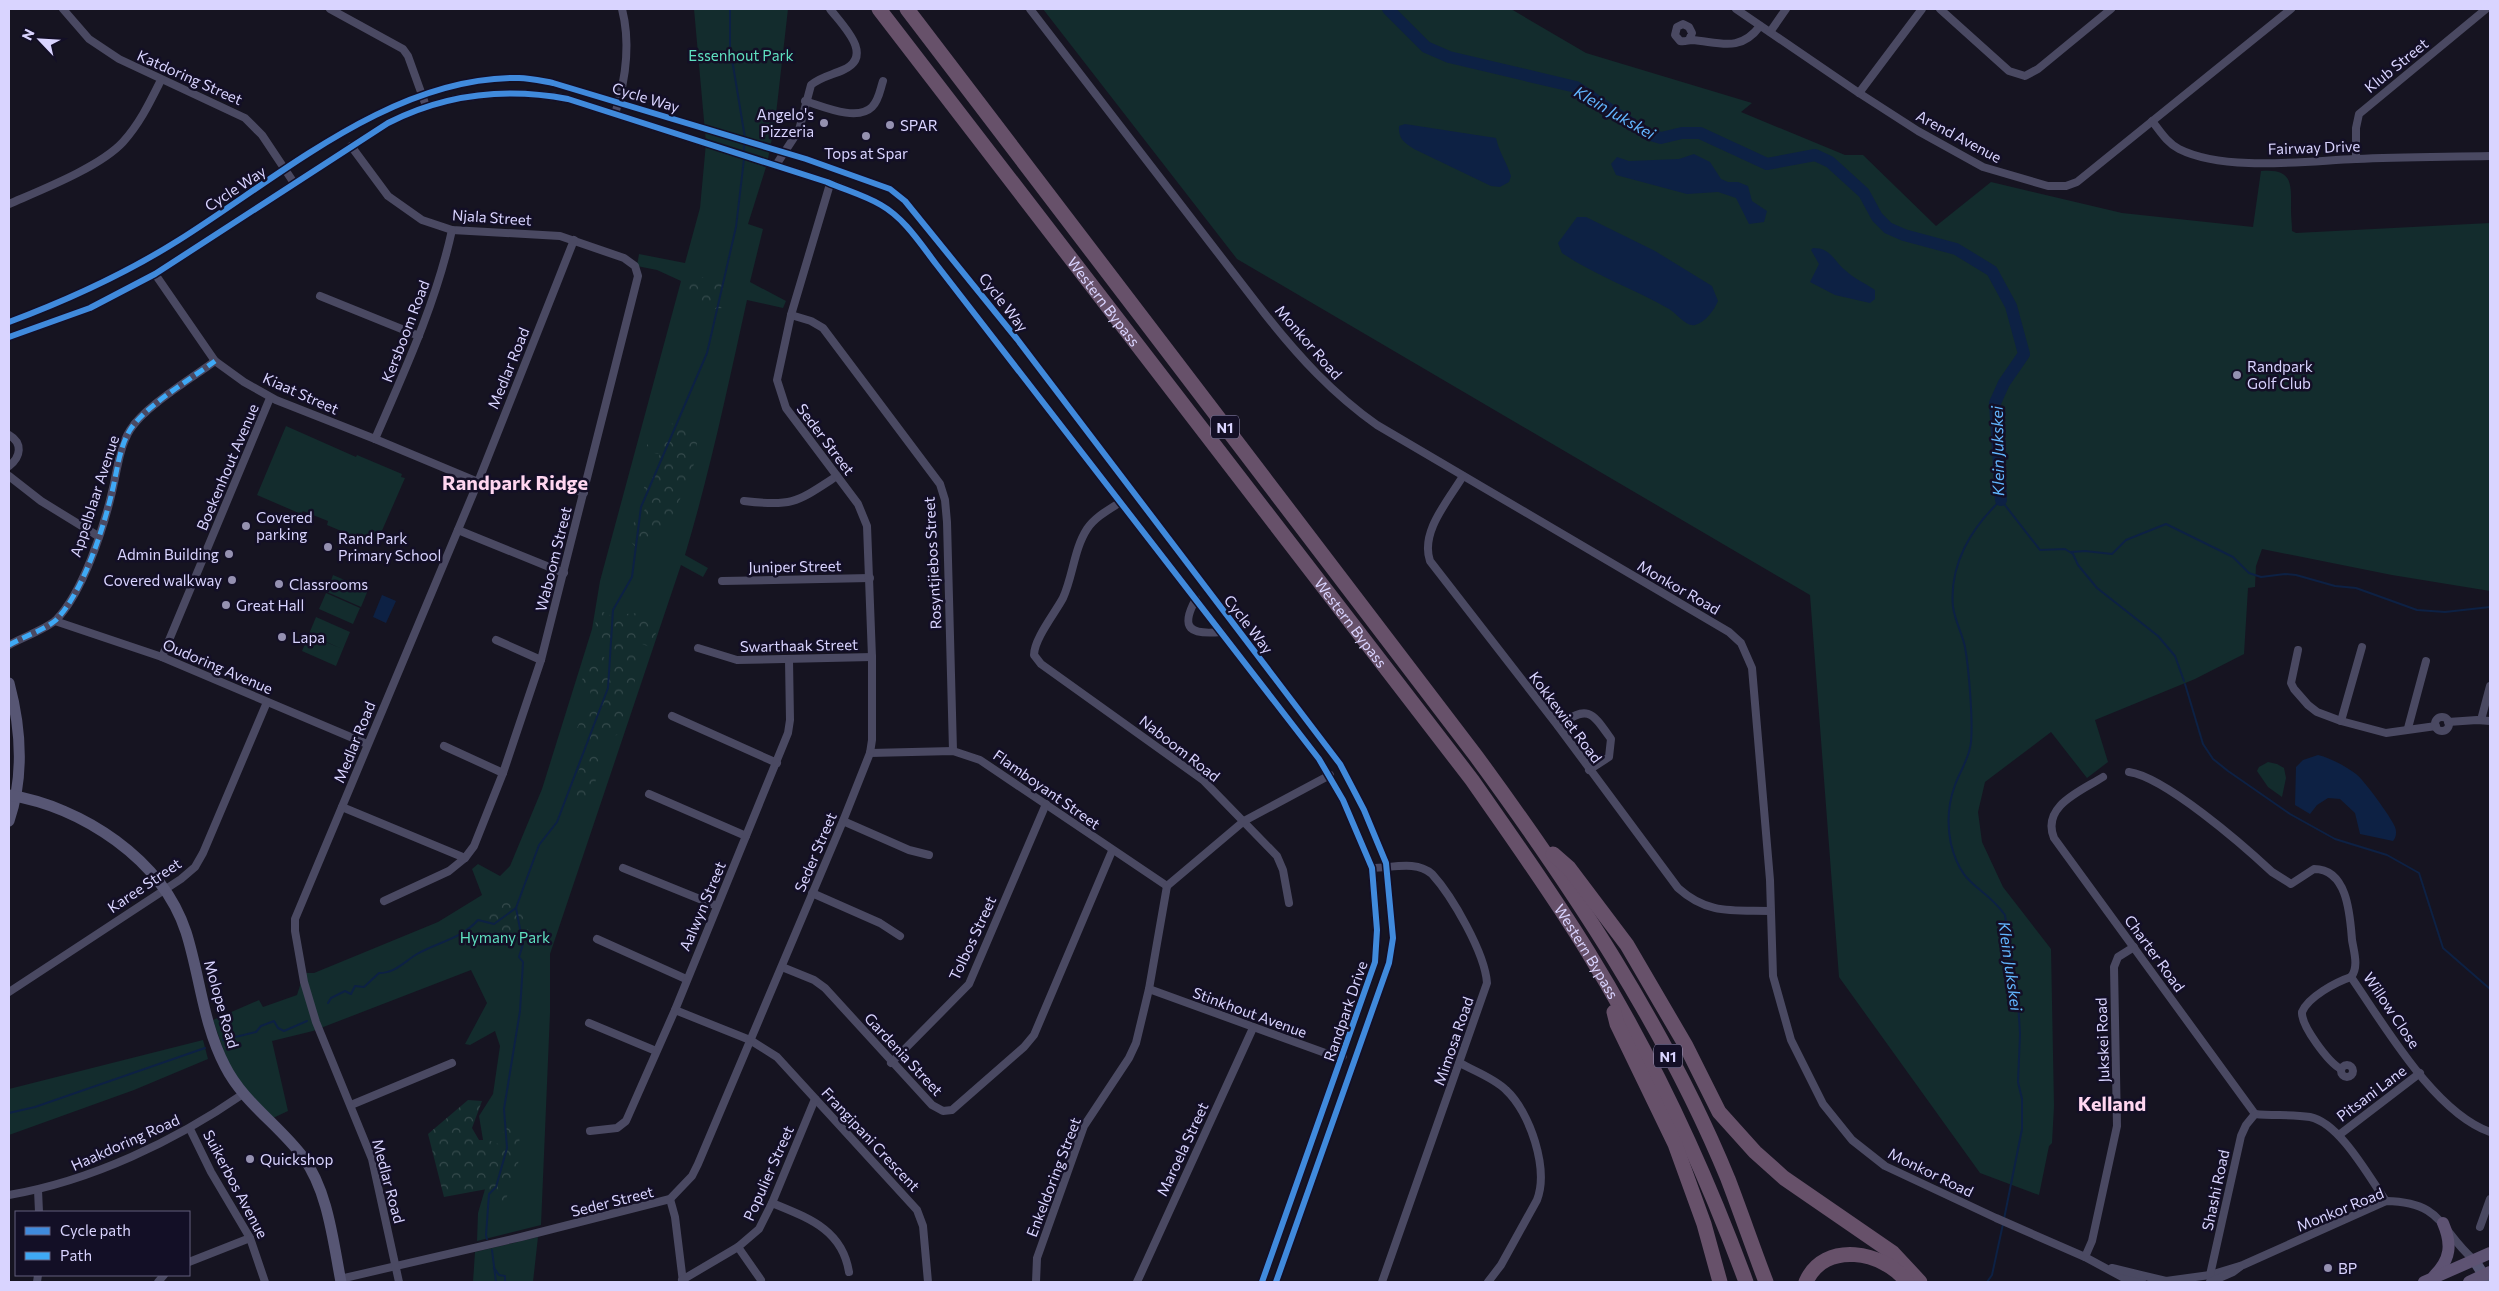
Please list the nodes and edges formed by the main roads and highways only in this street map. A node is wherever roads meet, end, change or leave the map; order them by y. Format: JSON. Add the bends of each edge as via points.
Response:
{"nodes":[{"id":1,"x":879,"y":9,"type":"edge"},
{"id":2,"x":907,"y":9,"type":"edge"},
{"id":3,"x":1542,"y":845,"type":"junction"},
{"id":4,"x":1614,"y":998,"type":"junction"},
{"id":5,"x":2444,"y":1223,"type":"road end"},
{"id":6,"x":1704,"y":1224,"type":"junction"},
{"id":7,"x":2490,"y":1253,"type":"edge"},
{"id":8,"x":1720,"y":1282,"type":"edge"},
{"id":9,"x":1726,"y":1282,"type":"edge"},
{"id":10,"x":1746,"y":1282,"type":"edge"},
{"id":11,"x":1766,"y":1282,"type":"edge"},
{"id":12,"x":1806,"y":1282,"type":"edge"},
{"id":13,"x":1907,"y":1282,"type":"edge"},
{"id":14,"x":1920,"y":1282,"type":"edge"},
{"id":15,"x":2425,"y":1282,"type":"edge"}],
"edges":[{"from":1,"to":4,"type":"highway","name":"Western Bypass","number":"N1","via":[[1472,780],[1556,901]]},
{"from":2,"to":3,"type":"highway","name":"Western Bypass","number":"N1"},
{"from":3,"to":11,"type":"highway","name":"Western Bypass","number":"N1","via":[[1671,1061],[1728,1179]]},
{"from":3,"to":14,"type":"highway","via":[[1570,868],[1627,945],[1686,1046],[1719,1112],[1784,1178],[1893,1253]]},
{"from":4,"to":6,"type":"highway","via":[[1617,1024],[1675,1144]]},
{"from":4,"to":10,"type":"highway","name":"Western Bypass","number":"N1","via":[[1687,1139],[1726,1226]]},
{"from":5,"to":15,"type":"main road","via":[[2449,1236],[2449,1254],[2440,1269]]},
{"from":6,"to":8,"type":"highway"},
{"from":6,"to":9,"type":"highway"},
{"from":7,"to":15,"type":"main road"},
{"from":12,"to":13,"type":"highway","via":[[1813,1270],[1831,1258],[1852,1253],[1879,1261]]}]}
